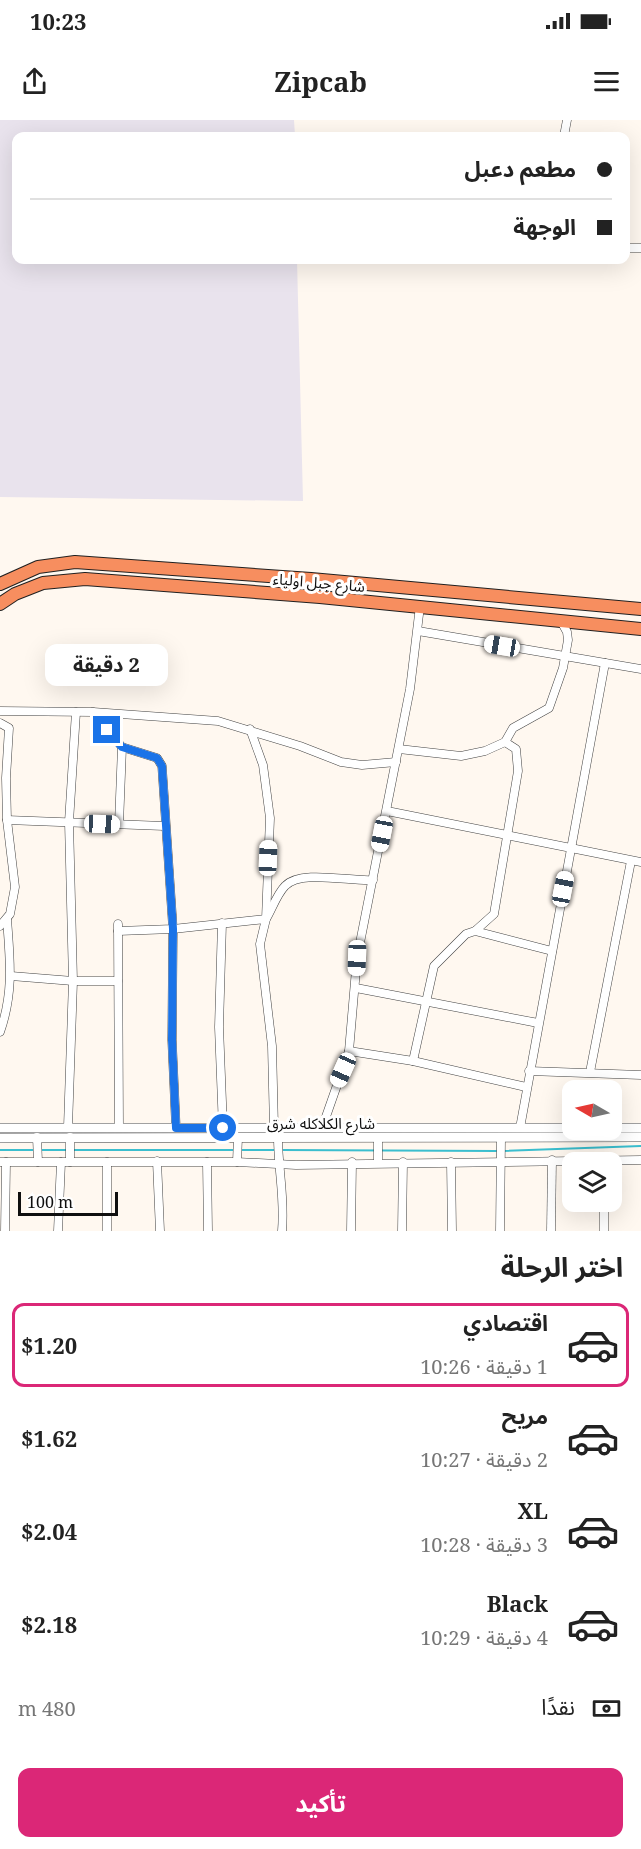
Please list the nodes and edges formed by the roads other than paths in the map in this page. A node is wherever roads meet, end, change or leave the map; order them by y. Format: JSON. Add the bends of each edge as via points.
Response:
{"nodes":[{"id":1,"x":0,"y":584,"type":"edge"},
{"id":2,"x":0,"y":604,"type":"edge"},
{"id":3,"x":420,"y":606,"type":"junction"},
{"id":4,"x":641,"y":609,"type":"edge"},
{"id":5,"x":561,"y":621,"type":"junction"},
{"id":6,"x":641,"y":629,"type":"edge"},
{"id":7,"x":418,"y":631,"type":"junction"},
{"id":8,"x":564,"y":656,"type":"junction"},
{"id":9,"x":605,"y":663,"type":"junction"},
{"id":10,"x":641,"y":669,"type":"edge"},
{"id":11,"x":0,"y":711,"type":"edge"},
{"id":12,"x":76,"y":712,"type":"junction"},
{"id":13,"x":93,"y":712,"type":"junction"},
{"id":14,"x":0,"y":723,"type":"edge"},
{"id":15,"x":250,"y":729,"type":"junction"},
{"id":16,"x":506,"y":742,"type":"junction"},
{"id":17,"x":122,"y":747,"type":"junction"},
{"id":18,"x":399,"y":749,"type":"junction"},
{"id":19,"x":396,"y":762,"type":"junction"},
{"id":20,"x":6,"y":778,"type":"junction"},
{"id":21,"x":0,"y":794,"type":"edge"},
{"id":22,"x":387,"y":811,"type":"junction"},
{"id":23,"x":7,"y":820,"type":"junction"},
{"id":24,"x":69,"y":822,"type":"junction"},
{"id":25,"x":119,"y":824,"type":"junction"},
{"id":26,"x":164,"y":826,"type":"junction"},
{"id":27,"x":509,"y":836,"type":"junction"},
{"id":28,"x":571,"y":848,"type":"junction"},
{"id":29,"x":632,"y":861,"type":"junction"},
{"id":30,"x":641,"y":862,"type":"edge"},
{"id":31,"x":373,"y":880,"type":"junction"},
{"id":32,"x":7,"y":919,"type":"junction"},
{"id":33,"x":266,"y":919,"type":"junction"},
{"id":34,"x":222,"y":923,"type":"junction"},
{"id":35,"x":0,"y":926,"type":"edge"},
{"id":36,"x":173,"y":929,"type":"junction"},
{"id":37,"x":475,"y":931,"type":"junction"},
{"id":38,"x":552,"y":951,"type":"junction"},
{"id":39,"x":11,"y":976,"type":"junction"},
{"id":40,"x":73,"y":981,"type":"junction"},
{"id":41,"x":118,"y":981,"type":"junction"},
{"id":42,"x":356,"y":988,"type":"junction"},
{"id":43,"x":426,"y":1002,"type":"junction"},
{"id":44,"x":538,"y":1023,"type":"junction"},
{"id":45,"x":0,"y":1032,"type":"edge"},
{"id":46,"x":349,"y":1052,"type":"junction"},
{"id":47,"x":414,"y":1061,"type":"junction"},
{"id":48,"x":529,"y":1071,"type":"junction"},
{"id":49,"x":590,"y":1072,"type":"junction"},
{"id":50,"x":641,"y":1075,"type":"edge"},
{"id":51,"x":526,"y":1087,"type":"junction"},
{"id":52,"x":119,"y":1127,"type":"junction"},
{"id":53,"x":0,"y":1128,"type":"edge"},
{"id":54,"x":176,"y":1128,"type":"junction"},
{"id":55,"x":223,"y":1128,"type":"junction"},
{"id":56,"x":322,"y":1128,"type":"junction"},
{"id":57,"x":520,"y":1128,"type":"junction"},
{"id":58,"x":562,"y":1128,"type":"edge"},
{"id":59,"x":622,"y":1128,"type":"edge"},
{"id":60,"x":641,"y":1128,"type":"edge"},
{"id":61,"x":69,"y":1132,"type":"junction"},
{"id":62,"x":276,"y":1133,"type":"junction"},
{"id":63,"x":37,"y":1137,"type":"junction"},
{"id":64,"x":238,"y":1137,"type":"junction"},
{"id":65,"x":0,"y":1138,"type":"edge"},
{"id":66,"x":378,"y":1138,"type":"junction"},
{"id":67,"x":501,"y":1138,"type":"junction"},
{"id":68,"x":641,"y":1138,"type":"edge"},
{"id":69,"x":552,"y":1160,"type":"junction"},
{"id":70,"x":562,"y":1160,"type":"edge"},
{"id":71,"x":641,"y":1160,"type":"edge"},
{"id":72,"x":157,"y":1161,"type":"junction"},
{"id":73,"x":501,"y":1161,"type":"junction"},
{"id":74,"x":622,"y":1161,"type":"edge"},
{"id":75,"x":3,"y":1162,"type":"edge"},
{"id":76,"x":38,"y":1162,"type":"junction"},
{"id":77,"x":65,"y":1162,"type":"junction"},
{"id":78,"x":107,"y":1162,"type":"junction"},
{"id":79,"x":207,"y":1162,"type":"junction"},
{"id":80,"x":237,"y":1162,"type":"junction"},
{"id":81,"x":352,"y":1162,"type":"junction"},
{"id":82,"x":378,"y":1162,"type":"junction"},
{"id":83,"x":403,"y":1162,"type":"junction"},
{"id":84,"x":451,"y":1162,"type":"junction"},
{"id":85,"x":278,"y":1163,"type":"junction"},
{"id":86,"x":604,"y":1212,"type":"edge"},
{"id":87,"x":5,"y":1231,"type":"edge"},
{"id":88,"x":57,"y":1231,"type":"edge"},
{"id":89,"x":107,"y":1231,"type":"edge"},
{"id":90,"x":160,"y":1231,"type":"edge"},
{"id":91,"x":208,"y":1231,"type":"edge"},
{"id":92,"x":282,"y":1231,"type":"edge"},
{"id":93,"x":351,"y":1231,"type":"edge"},
{"id":94,"x":402,"y":1231,"type":"edge"},
{"id":95,"x":452,"y":1231,"type":"edge"},
{"id":96,"x":500,"y":1231,"type":"edge"},
{"id":97,"x":551,"y":1231,"type":"edge"},
{"id":98,"x":604,"y":1231,"type":"edge"}],
"edges":[{"from":1,"to":4,"type":"highway","name":"شارع جبل اولياء","via":[[38,567],[75,562]]},
{"from":2,"to":3,"type":"highway","name":"شارع جبل اولياء","via":[[43,583],[72,578]]},
{"from":3,"to":5,"type":"highway","name":"شارع جبل اولياء"},
{"from":3,"to":7,"type":"street"},
{"from":5,"to":6,"type":"highway","name":"شارع جبل اولياء"},
{"from":5,"to":8,"type":"street","via":[[568,640]]},
{"from":7,"to":8,"type":"street"},
{"from":7,"to":18,"type":"street"},
{"from":8,"to":9,"type":"street"},
{"from":8,"to":16,"type":"street","via":[[549,708],[513,728]]},
{"from":9,"to":10,"type":"street"},
{"from":9,"to":28,"type":"street"},
{"from":11,"to":12,"type":"street"},
{"from":12,"to":13,"type":"street"},
{"from":12,"to":24,"type":"street"},
{"from":13,"to":15,"type":"street","via":[[218,721]]},
{"from":13,"to":17,"type":"street"},
{"from":14,"to":20,"type":"street","via":[[9,728]]},
{"from":15,"to":19,"type":"street","via":[[341,762]]},
{"from":15,"to":33,"type":"street","via":[[263,765],[270,818]]},
{"from":16,"to":18,"type":"street","via":[[461,756]]},
{"from":16,"to":27,"type":"street","via":[[516,749],[518,771]]},
{"from":17,"to":25,"type":"street"},
{"from":17,"to":26,"type":"street","via":[[160,761]]},
{"from":18,"to":19,"type":"street"},
{"from":19,"to":22,"type":"street"},
{"from":20,"to":21,"type":"street"},
{"from":20,"to":23,"type":"street"},
{"from":22,"to":27,"type":"street"},
{"from":22,"to":31,"type":"street"},
{"from":23,"to":24,"type":"street"},
{"from":23,"to":32,"type":"street","via":[[15,888]]},
{"from":24,"to":25,"type":"street"},
{"from":24,"to":40,"type":"street"},
{"from":25,"to":26,"type":"street"},
{"from":26,"to":36,"type":"street"},
{"from":27,"to":28,"type":"street"},
{"from":27,"to":37,"type":"street","via":[[494,914]]},
{"from":28,"to":29,"type":"street"},
{"from":28,"to":38,"type":"street"},
{"from":29,"to":30,"type":"street"},
{"from":29,"to":49,"type":"street"},
{"from":31,"to":33,"type":"street","via":[[299,879],[286,885]]},
{"from":31,"to":42,"type":"street","via":[[357,958]]},
{"from":32,"to":35,"type":"street"},
{"from":32,"to":39,"type":"street"},
{"from":33,"to":34,"type":"street"},
{"from":33,"to":62,"type":"street","via":[[261,953],[272,1046]]},
{"from":34,"to":36,"type":"street"},
{"from":34,"to":55,"type":"street","via":[[219,1027]]},
{"from":36,"to":41,"type":"street","via":[[118,927]]},
{"from":36,"to":54,"type":"street"},
{"from":37,"to":38,"type":"street"},
{"from":37,"to":43,"type":"street","via":[[466,934],[437,961]]},
{"from":38,"to":44,"type":"street"},
{"from":39,"to":40,"type":"street"},
{"from":39,"to":45,"type":"street","via":[[9,1006]]},
{"from":40,"to":41,"type":"street"},
{"from":40,"to":61,"type":"street"},
{"from":41,"to":52,"type":"street"},
{"from":42,"to":43,"type":"street"},
{"from":42,"to":46,"type":"street"},
{"from":43,"to":44,"type":"street"},
{"from":43,"to":47,"type":"street"},
{"from":44,"to":48,"type":"street"},
{"from":46,"to":47,"type":"street"},
{"from":46,"to":56,"type":"street"},
{"from":47,"to":51,"type":"street"},
{"from":48,"to":49,"type":"street"},
{"from":48,"to":51,"type":"street"},
{"from":49,"to":50,"type":"street"},
{"from":51,"to":57,"type":"street"},
{"from":52,"to":54,"type":"street","name":"شارع الكلاكله شرق"},
{"from":52,"to":61,"type":"street","name":"شارع الكلاكله شرق"},
{"from":53,"to":61,"type":"street","name":"شارع الكلاكله شرق"},
{"from":54,"to":55,"type":"street","name":"شارع الكلاكله شرق"},
{"from":55,"to":62,"type":"street","name":"شارع الكلاكله شرق"},
{"from":56,"to":57,"type":"street","name":"شارع الكلاكله شرق"},
{"from":56,"to":62,"type":"street","name":"شارع الكلاكله شرق"},
{"from":57,"to":58,"type":"street","name":"شارع الكلاكله شرق"},
{"from":59,"to":60,"type":"street"},
{"from":60,"to":68,"type":"street"},
{"from":61,"to":63,"type":"street","name":"شارع الكلاكله شرق"},
{"from":61,"to":64,"type":"street","name":"شارع الكلاكله شرق"},
{"from":61,"to":77,"type":"street"},
{"from":62,"to":64,"type":"street","name":"شارع الكلاكله شرق"},
{"from":62,"to":66,"type":"street","name":"شارع الكلاكله شرق"},
{"from":62,"to":85,"type":"street"},
{"from":63,"to":65,"type":"street","name":"شارع الكلاكله شرق"},
{"from":63,"to":76,"type":"street"},
{"from":64,"to":80,"type":"street"},
{"from":66,"to":67,"type":"street","name":"شارع الكلاكله شرق"},
{"from":66,"to":82,"type":"street"},
{"from":67,"to":68,"type":"street","name":"شارع الكلاكله شرق"},
{"from":67,"to":73,"type":"street"},
{"from":69,"to":70,"type":"street"},
{"from":69,"to":73,"type":"street"},
{"from":69,"to":97,"type":"street"},
{"from":71,"to":74,"type":"street"},
{"from":72,"to":78,"type":"street"},
{"from":72,"to":79,"type":"street"},
{"from":72,"to":90,"type":"street"},
{"from":73,"to":84,"type":"street"},
{"from":73,"to":96,"type":"street"},
{"from":75,"to":76,"type":"street"},
{"from":75,"to":87,"type":"street"},
{"from":76,"to":77,"type":"street"},
{"from":77,"to":78,"type":"street"},
{"from":77,"to":88,"type":"street"},
{"from":78,"to":89,"type":"street"},
{"from":79,"to":80,"type":"street"},
{"from":79,"to":91,"type":"street"},
{"from":80,"to":85,"type":"street"},
{"from":81,"to":82,"type":"street"},
{"from":81,"to":85,"type":"street"},
{"from":81,"to":93,"type":"street"},
{"from":82,"to":83,"type":"street"},
{"from":83,"to":84,"type":"street"},
{"from":83,"to":94,"type":"street"},
{"from":84,"to":95,"type":"street"},
{"from":85,"to":92,"type":"street","via":[[285,1200]]},
{"from":86,"to":98,"type":"street"}]}
